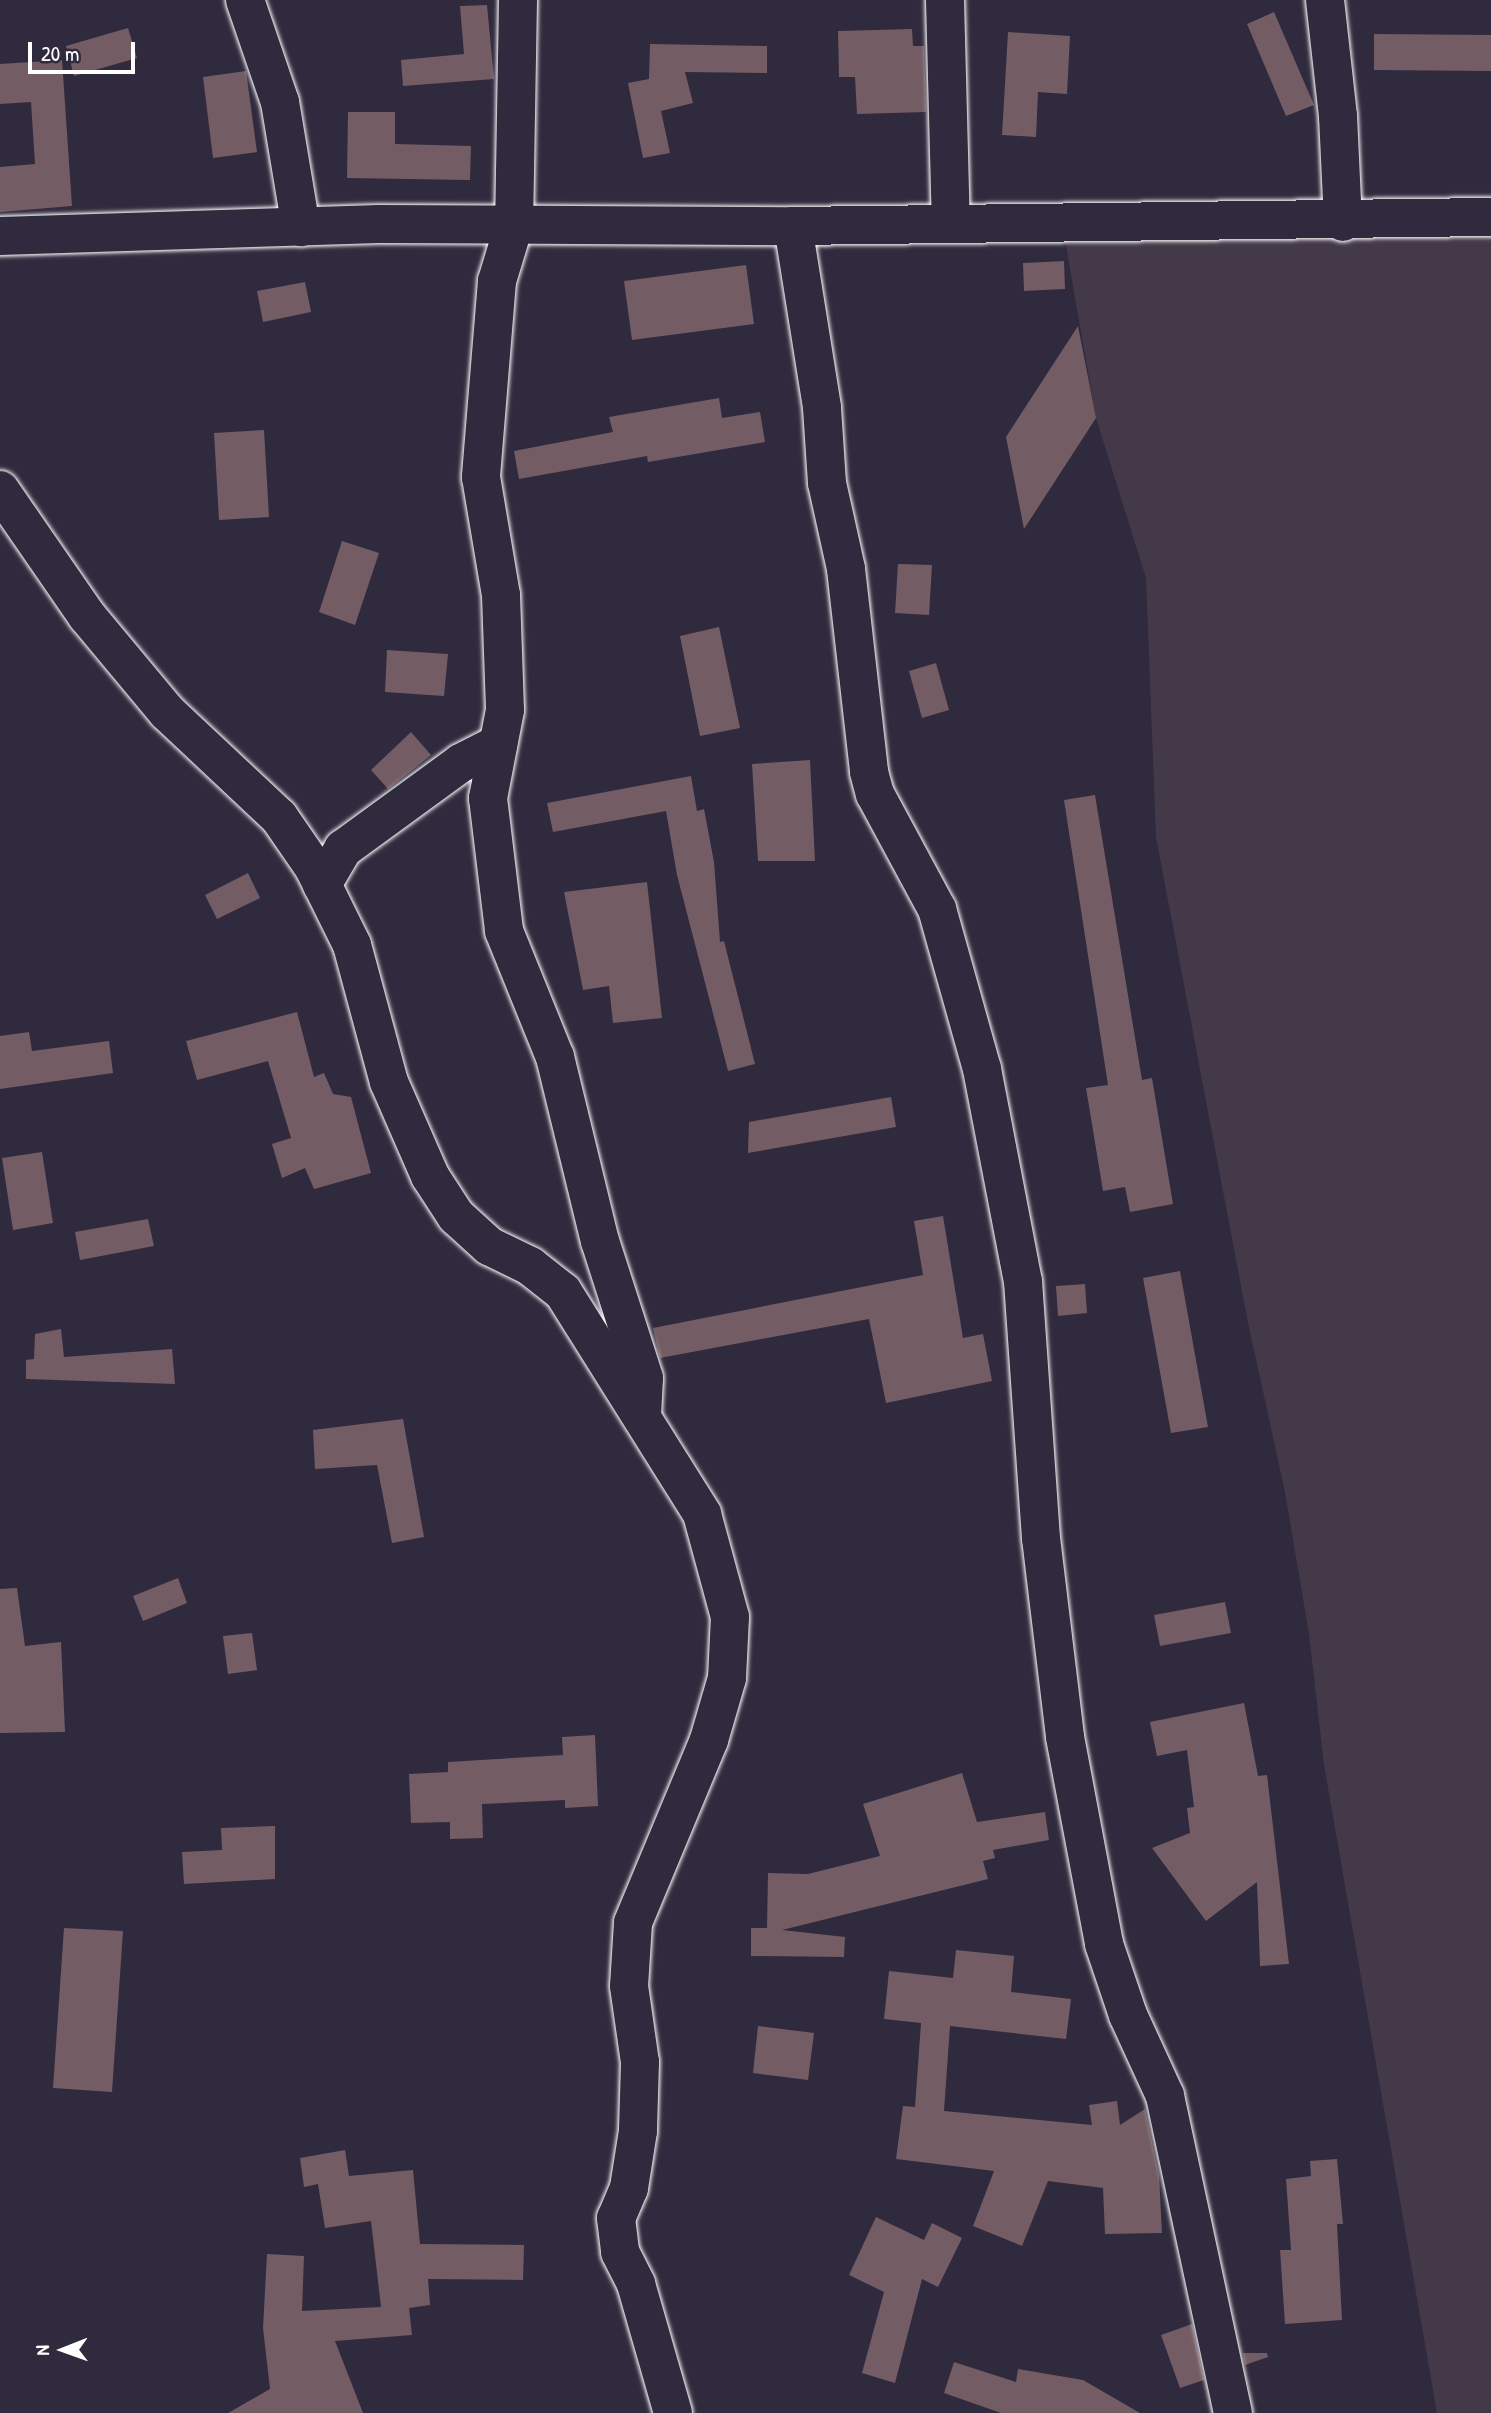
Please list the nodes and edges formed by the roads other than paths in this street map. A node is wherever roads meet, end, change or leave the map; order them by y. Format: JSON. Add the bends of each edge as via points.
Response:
{"nodes":[{"id":1,"x":245,"y":0,"type":"edge"},
{"id":2,"x":517,"y":0,"type":"edge"},
{"id":3,"x":945,"y":0,"type":"edge"},
{"id":4,"x":1325,"y":0,"type":"edge"},
{"id":5,"x":1491,"y":217,"type":"edge"},
{"id":6,"x":1343,"y":222,"type":"junction"},
{"id":7,"x":951,"y":224,"type":"junction"},
{"id":8,"x":514,"y":225,"type":"junction"},
{"id":9,"x":793,"y":226,"type":"junction"},
{"id":10,"x":301,"y":227,"type":"junction"},
{"id":11,"x":0,"y":236,"type":"edge"},
{"id":12,"x":0,"y":490,"type":"edge"},
{"id":13,"x":498,"y":744,"type":"junction"},
{"id":14,"x":322,"y":885,"type":"junction"},
{"id":15,"x":642,"y":1415,"type":"junction"},
{"id":16,"x":673,"y":2413,"type":"edge"},
{"id":17,"x":1233,"y":2413,"type":"edge"}],
"edges":[{"from":1,"to":10,"type":"street","via":[[280,102]]},
{"from":2,"to":8,"type":"street"},
{"from":3,"to":7,"type":"street"},
{"from":4,"to":6,"type":"street","via":[[1338,116]]},
{"from":5,"to":6,"type":"street"},
{"from":6,"to":7,"type":"street"},
{"from":7,"to":9,"type":"street"},
{"from":8,"to":9,"type":"street"},
{"from":8,"to":10,"type":"street"},
{"from":8,"to":13,"type":"street","via":[[497,281],[481,477],[501,595],[505,710]]},
{"from":9,"to":17,"type":"street","via":[[822,408],[827,483],[846,569],[869,772],[875,794],[937,909],[982,1069],[1020,1268],[1041,1538],[1065,1737],[1104,1944],[1128,2015],[1165,2096]]},
{"from":10,"to":11,"type":"street"},
{"from":12,"to":14,"type":"street","via":[[87,616],[167,712],[279,817]]},
{"from":13,"to":14,"type":"street","via":[[461,763],[343,849]]},
{"from":13,"to":15,"type":"street","via":[[488,798],[504,931],[555,1057],[600,1241],[644,1378]]},
{"from":14,"to":15,"type":"street","via":[[352,945],[389,1082],[430,1176],[456,1216],[489,1246],[530,1266],[563,1292]]},
{"from":15,"to":16,"type":"street","via":[[702,1514],[730,1617],[727,1678],[709,1740],[633,1923],[629,1986],[640,2062],[638,2130],[629,2188],[616,2218],[620,2252],[636,2284]]}]}
